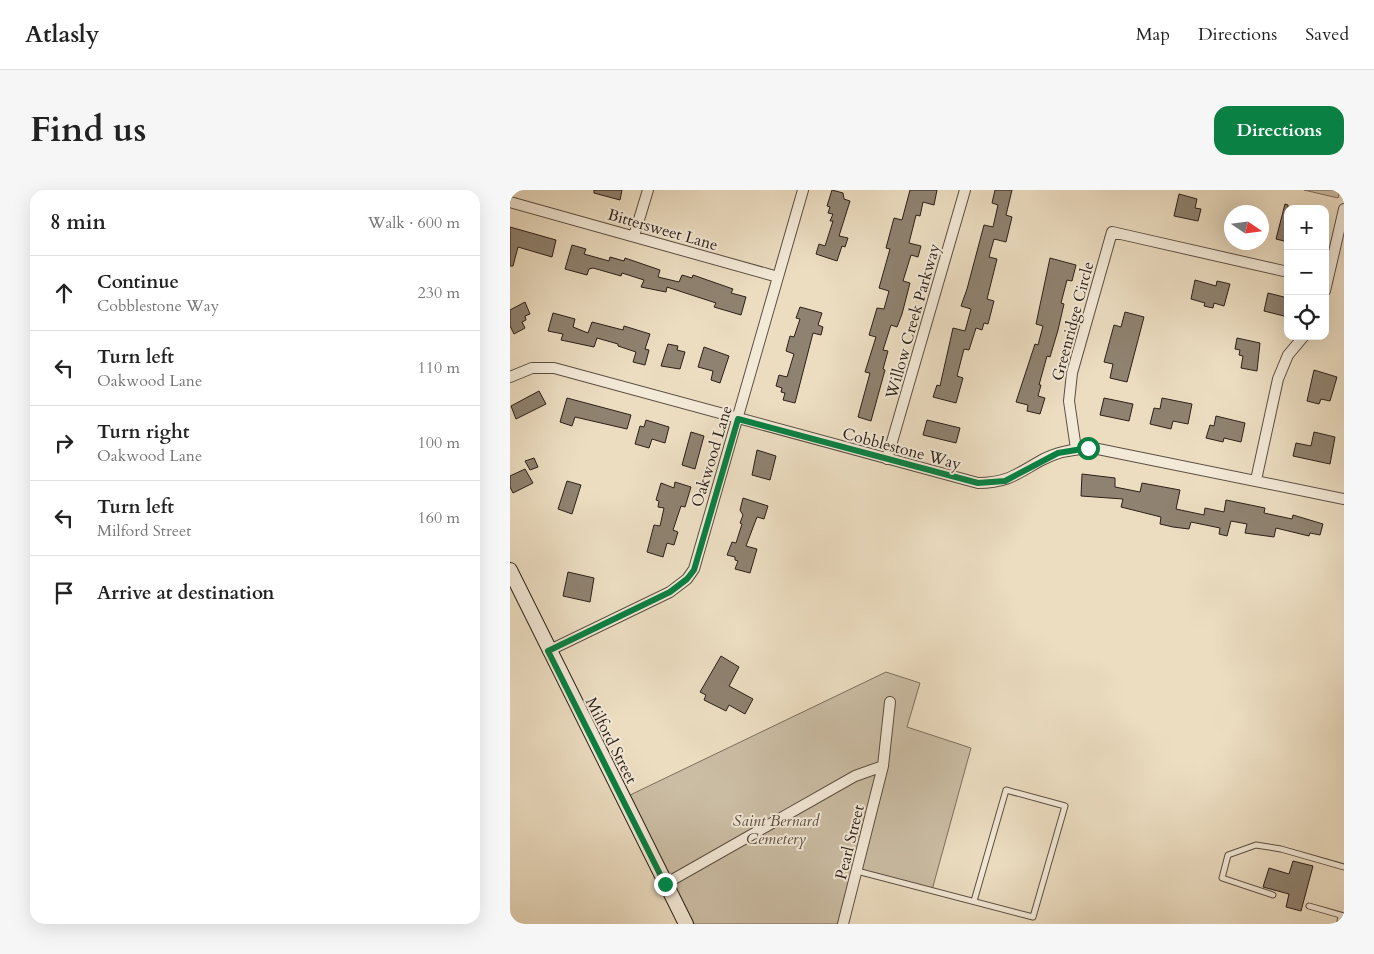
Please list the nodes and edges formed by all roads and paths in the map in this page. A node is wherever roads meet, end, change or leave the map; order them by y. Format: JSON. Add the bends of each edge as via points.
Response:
{"nodes":[{"id":1,"x":648,"y":190,"type":"edge"},
{"id":2,"x":803,"y":190,"type":"edge"},
{"id":3,"x":965,"y":190,"type":"edge"},
{"id":4,"x":510,"y":202,"type":"edge"},
{"id":5,"x":1344,"y":209,"type":"edge"},
{"id":6,"x":634,"y":236,"type":"junction"},
{"id":7,"x":1284,"y":271,"type":"edge"},
{"id":8,"x":1329,"y":272,"type":"edge"},
{"id":9,"x":778,"y":277,"type":"junction"},
{"id":10,"x":1301,"y":340,"type":"edge"},
{"id":11,"x":510,"y":377,"type":"edge"},
{"id":12,"x":738,"y":419,"type":"junction"},
{"id":13,"x":1076,"y":449,"type":"junction"},
{"id":14,"x":887,"y":460,"type":"junction"},
{"id":15,"x":1256,"y":480,"type":"junction"},
{"id":16,"x":1344,"y":500,"type":"edge"},
{"id":17,"x":510,"y":570,"type":"edge"},
{"id":18,"x":548,"y":651,"type":"junction"},
{"id":19,"x":890,"y":702,"type":"dead end"},
{"id":20,"x":883,"y":766,"type":"junction"},
{"id":21,"x":1344,"y":867,"type":"edge"},
{"id":22,"x":858,"y":870,"type":"junction"},
{"id":23,"x":665,"y":884,"type":"junction"},
{"id":24,"x":1273,"y":895,"type":"dead end"},
{"id":25,"x":974,"y":901,"type":"junction"},
{"id":26,"x":1309,"y":906,"type":"dead end"},
{"id":27,"x":1344,"y":918,"type":"edge"},
{"id":28,"x":686,"y":924,"type":"edge"},
{"id":29,"x":843,"y":924,"type":"edge"},
{"id":30,"x":1343,"y":924,"type":"edge"}],
"edges":[{"from":1,"to":6,"type":"street"},
{"from":2,"to":9,"type":"street","name":"Oakwood Lane"},
{"from":3,"to":14,"type":"street","name":"Willow Creek Parkway"},
{"from":4,"to":6,"type":"street","name":"Bittersweet Lane"},
{"from":5,"to":8,"type":"street"},
{"from":6,"to":9,"type":"street","name":"Bittersweet Lane"},
{"from":7,"to":13,"type":"street","name":"Greenridge Circle","via":[[1112,232],[1072,373],[1069,401]]},
{"from":9,"to":12,"type":"street","name":"Oakwood Lane"},
{"from":10,"to":15,"type":"street","via":[[1288,355],[1278,379]]},
{"from":11,"to":12,"type":"street","name":"Cobblestone Way","via":[[532,368],[554,368]]},
{"from":12,"to":14,"type":"street","name":"Cobblestone Way"},
{"from":12,"to":18,"type":"street","name":"Oakwood Lane","via":[[694,570],[687,579],[670,592]]},
{"from":13,"to":14,"type":"street","name":"Cobblestone Way","via":[[1058,453],[1019,475],[992,483],[965,481]]},
{"from":13,"to":15,"type":"street","name":"Cobblestone Way","via":[[1108,450]]},
{"from":15,"to":16,"type":"street","name":"Cobblestone Way"},
{"from":17,"to":18,"type":"main road","name":"Milford Street"},
{"from":18,"to":23,"type":"main road","name":"Milford Street"},
{"from":19,"to":20,"type":"street","name":"Pearl Street"},
{"from":20,"to":22,"type":"street","name":"Pearl Street"},
{"from":20,"to":23,"type":"street","name":"Pearl Street","via":[[855,776]]},
{"from":21,"to":24,"type":"lane","via":[[1256,845],[1228,855],[1222,878]]},
{"from":22,"to":25,"type":"lane"},
{"from":22,"to":29,"type":"street","name":"Pearl Street"},
{"from":23,"to":28,"type":"main road","name":"Milford Street"},
{"from":25,"to":25,"type":"lane","via":[[1033,917],[1065,806],[1006,790]]},
{"from":26,"to":27,"type":"lane"},
{"from":27,"to":30,"type":"street"}]}
